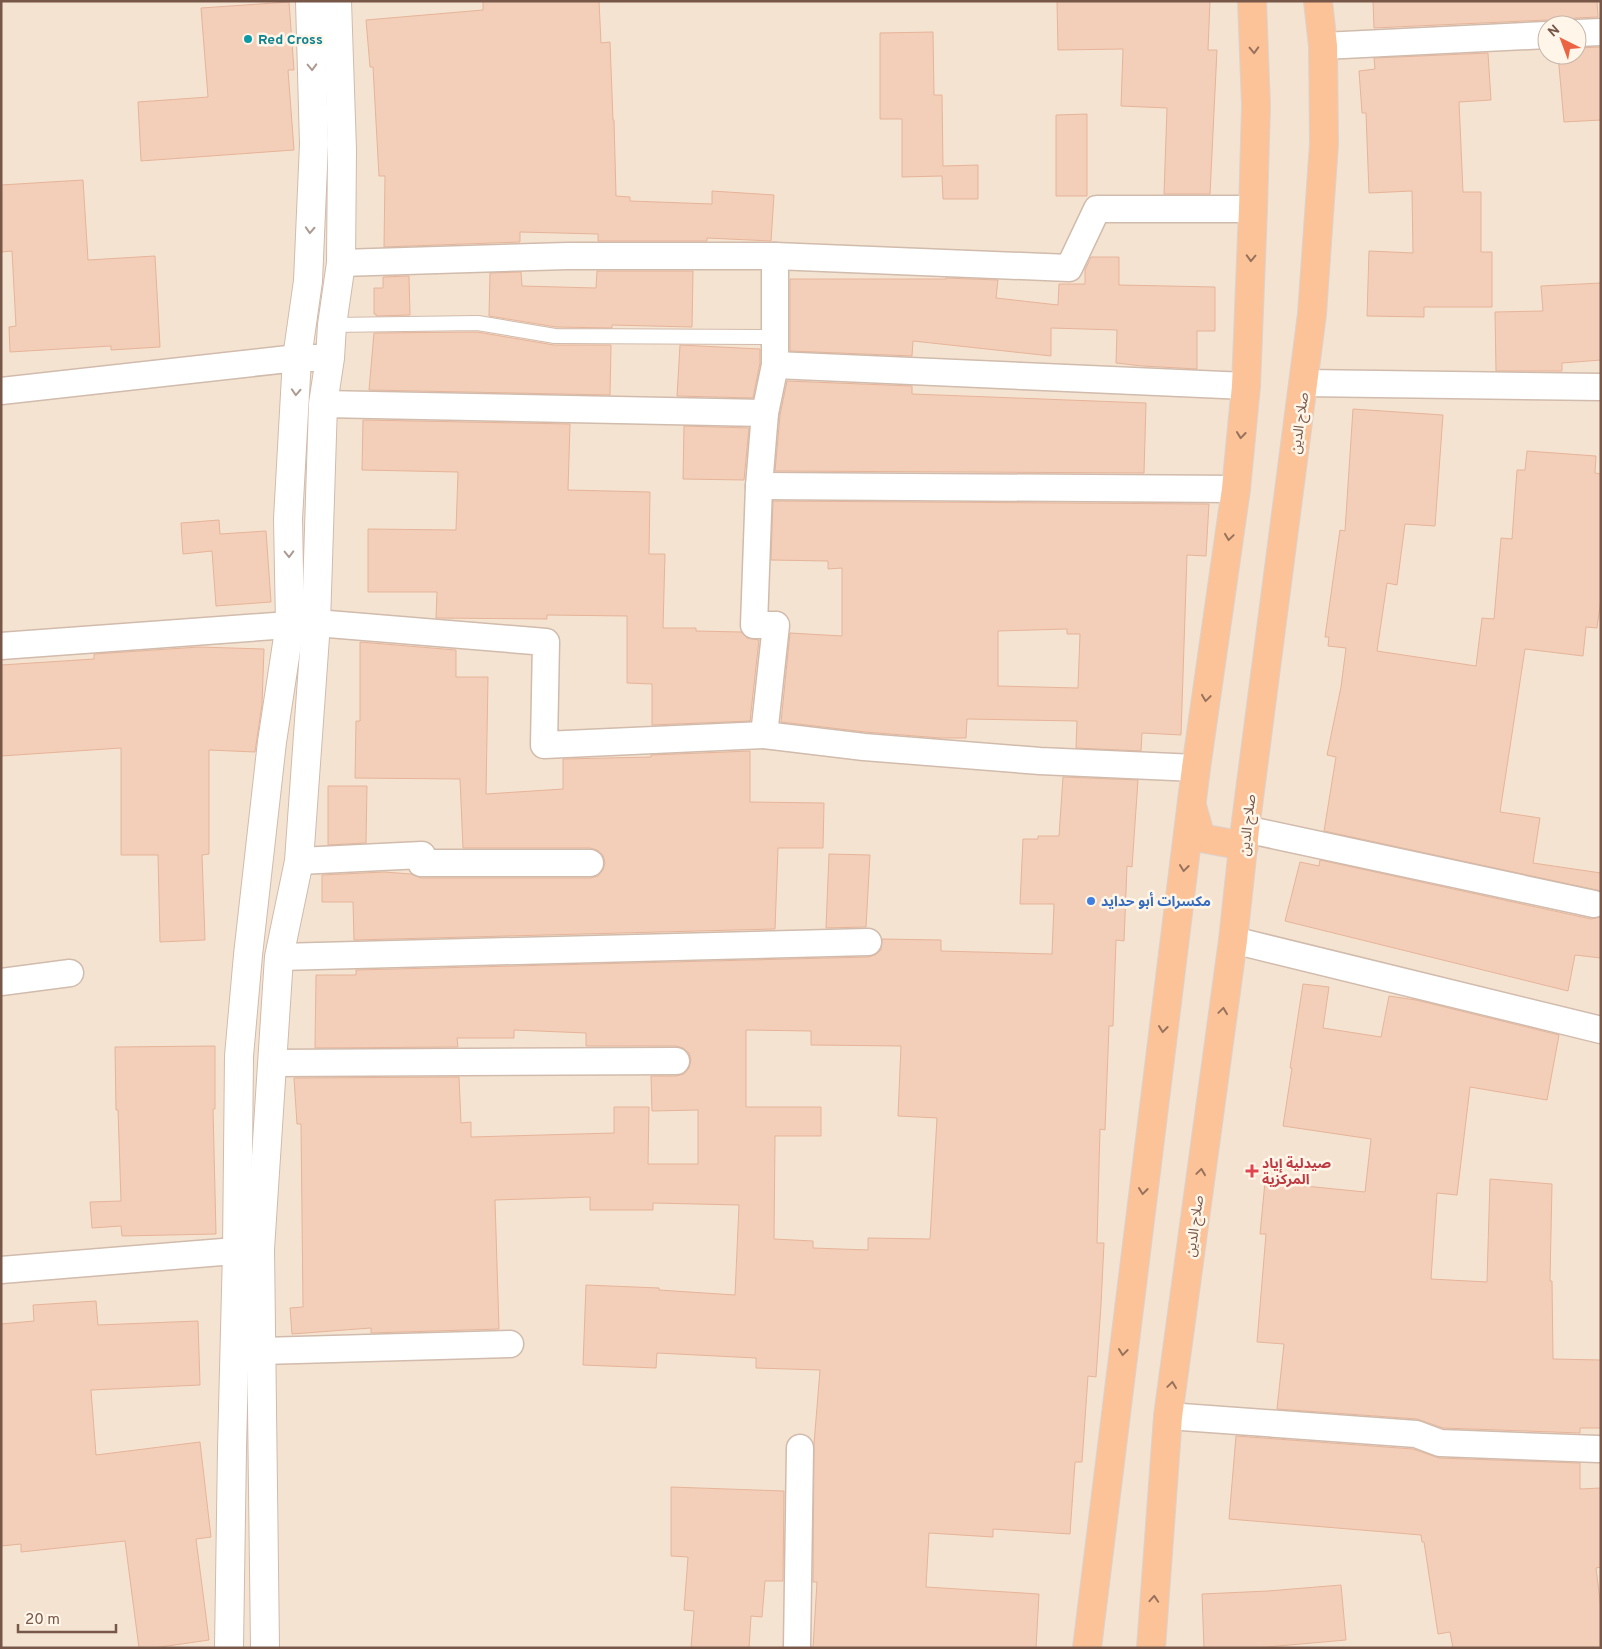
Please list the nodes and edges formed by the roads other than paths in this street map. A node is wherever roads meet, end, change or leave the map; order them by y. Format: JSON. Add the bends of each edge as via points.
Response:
{"nodes":[{"id":1,"x":310,"y":1,"type":"edge"},
{"id":2,"x":337,"y":1,"type":"edge"},
{"id":3,"x":1252,"y":1,"type":"edge"},
{"id":4,"x":1318,"y":1,"type":"edge"},
{"id":5,"x":1601,"y":32,"type":"edge"},
{"id":6,"x":1587,"y":33,"type":"edge"},
{"id":7,"x":1537,"y":35,"type":"edge"},
{"id":8,"x":1323,"y":46,"type":"junction"},
{"id":9,"x":1253,"y":210,"type":"junction"},
{"id":10,"x":775,"y":256,"type":"junction"},
{"id":11,"x":341,"y":263,"type":"junction"},
{"id":12,"x":332,"y":324,"type":"junction"},
{"id":13,"x":774,"y":337,"type":"junction"},
{"id":14,"x":297,"y":358,"type":"junction"},
{"id":15,"x":330,"y":358,"type":"junction"},
{"id":16,"x":775,"y":365,"type":"junction"},
{"id":17,"x":1304,"y":383,"type":"junction"},
{"id":18,"x":1246,"y":386,"type":"junction"},
{"id":19,"x":1601,"y":387,"type":"edge"},
{"id":20,"x":1,"y":391,"type":"edge"},
{"id":21,"x":322,"y":404,"type":"junction"},
{"id":22,"x":766,"y":413,"type":"junction"},
{"id":23,"x":759,"y":486,"type":"junction"},
{"id":24,"x":1236,"y":489,"type":"junction"},
{"id":25,"x":303,"y":623,"type":"junction"},
{"id":26,"x":1,"y":646,"type":"edge"},
{"id":27,"x":764,"y":735,"type":"junction"},
{"id":28,"x":1196,"y":768,"type":"junction"},
{"id":29,"x":1192,"y":805,"type":"junction"},
{"id":30,"x":1245,"y":838,"type":"junction"},
{"id":31,"x":299,"y":861,"type":"junction"},
{"id":32,"x":590,"y":863,"type":"dead end"},
{"id":33,"x":1594,"y":904,"type":"dead end"},
{"id":34,"x":1233,"y":940,"type":"junction"},
{"id":35,"x":868,"y":942,"type":"dead end"},
{"id":36,"x":280,"y":957,"type":"junction"},
{"id":37,"x":70,"y":973,"type":"dead end"},
{"id":38,"x":1,"y":982,"type":"edge"},
{"id":39,"x":1601,"y":1030,"type":"edge"},
{"id":40,"x":676,"y":1061,"type":"dead end"},
{"id":41,"x":272,"y":1063,"type":"junction"},
{"id":42,"x":249,"y":1250,"type":"junction"},
{"id":43,"x":1,"y":1270,"type":"edge"},
{"id":44,"x":510,"y":1344,"type":"dead end"},
{"id":45,"x":262,"y":1351,"type":"junction"},
{"id":46,"x":1168,"y":1416,"type":"junction"},
{"id":47,"x":800,"y":1448,"type":"dead end"},
{"id":48,"x":1598,"y":1449,"type":"dead end"},
{"id":49,"x":229,"y":1648,"type":"edge"},
{"id":50,"x":265,"y":1648,"type":"edge"},
{"id":51,"x":797,"y":1648,"type":"edge"},
{"id":52,"x":1087,"y":1648,"type":"edge"},
{"id":53,"x":1151,"y":1648,"type":"edge"}],
"edges":[{"from":1,"to":14,"type":"street","one_way":true,"via":[[314,144],[308,281]]},
{"from":2,"to":11,"type":"street","via":[[342,150]]},
{"from":3,"to":9,"type":"highway","one_way":true,"via":[[1256,106]]},
{"from":4,"to":8,"type":"highway","name":"صلاح الدين"},
{"from":5,"to":6,"type":"street"},
{"from":7,"to":8,"type":"street"},
{"from":8,"to":17,"type":"highway","name":"صلاح الدين","via":[[1324,144]]},
{"from":9,"to":10,"type":"street","via":[[1097,209],[1070,268]]},
{"from":9,"to":18,"type":"highway","one_way":true},
{"from":10,"to":11,"type":"street","via":[[568,256]]},
{"from":10,"to":13,"type":"street"},
{"from":11,"to":12,"type":"street"},
{"from":12,"to":13,"type":"lane","via":[[478,323],[554,336]]},
{"from":12,"to":15,"type":"street"},
{"from":13,"to":16,"type":"street"},
{"from":14,"to":15,"type":"street"},
{"from":14,"to":20,"type":"street"},
{"from":14,"to":25,"type":"street","one_way":true,"via":[[288,519]]},
{"from":15,"to":21,"type":"street"},
{"from":16,"to":18,"type":"street"},
{"from":16,"to":22,"type":"street"},
{"from":17,"to":19,"type":"street"},
{"from":17,"to":30,"type":"highway","name":"صلاح الدين"},
{"from":18,"to":24,"type":"highway","one_way":true},
{"from":21,"to":22,"type":"street"},
{"from":21,"to":25,"type":"street"},
{"from":22,"to":23,"type":"street"},
{"from":23,"to":24,"type":"street"},
{"from":23,"to":27,"type":"street","via":[[754,625],[776,625]]},
{"from":24,"to":28,"type":"highway","one_way":true},
{"from":25,"to":26,"type":"street"},
{"from":25,"to":27,"type":"street","via":[[546,642],[544,745]]},
{"from":25,"to":31,"type":"street"},
{"from":25,"to":42,"type":"street","via":[[272,742],[239,1047]]},
{"from":27,"to":28,"type":"street","via":[[864,747],[1040,761]]},
{"from":28,"to":29,"type":"highway"},
{"from":29,"to":30,"type":"highway","via":[[1201,838]]},
{"from":29,"to":52,"type":"highway","one_way":true},
{"from":30,"to":33,"type":"street"},
{"from":30,"to":34,"type":"highway","name":"صلاح الدين"},
{"from":31,"to":32,"type":"street","via":[[422,856],[421,863]]},
{"from":31,"to":36,"type":"street"},
{"from":34,"to":39,"type":"street"},
{"from":46,"to":34,"type":"highway","name":"صلاح الدين","one_way":true},
{"from":35,"to":36,"type":"street"},
{"from":36,"to":41,"type":"street"},
{"from":37,"to":38,"type":"street"},
{"from":40,"to":41,"type":"street"},
{"from":41,"to":42,"type":"street"},
{"from":42,"to":43,"type":"street"},
{"from":42,"to":45,"type":"street"},
{"from":42,"to":49,"type":"street","via":[[232,1448]]},
{"from":44,"to":45,"type":"street"},
{"from":45,"to":50,"type":"street"},
{"from":46,"to":48,"type":"street","via":[[1416,1434],[1440,1443]]},
{"from":53,"to":46,"type":"highway","name":"صلاح الدين","one_way":true},
{"from":47,"to":51,"type":"street"}]}
